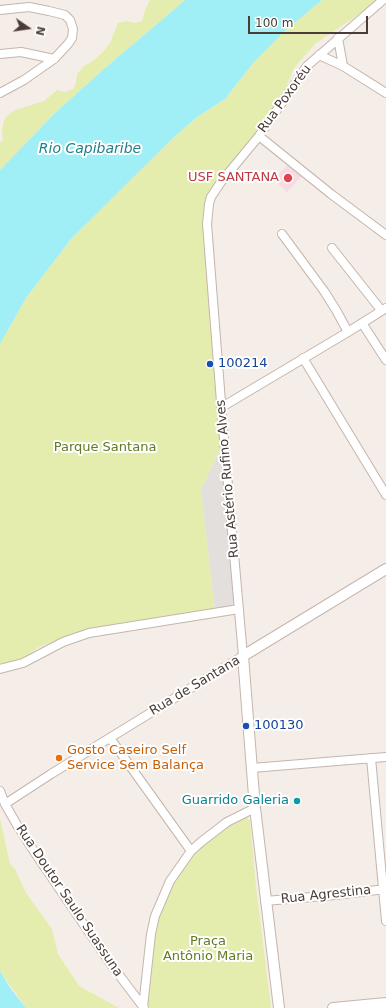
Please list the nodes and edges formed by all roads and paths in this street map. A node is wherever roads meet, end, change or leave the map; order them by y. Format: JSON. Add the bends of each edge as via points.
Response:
{"nodes":[{"id":1,"x":383,"y":0,"type":"edge"},
{"id":2,"x":0,"y":10,"type":"edge"},
{"id":3,"x":338,"y":38,"type":"junction"},
{"id":4,"x":0,"y":54,"type":"edge"},
{"id":5,"x":319,"y":55,"type":"junction"},
{"id":6,"x":54,"y":59,"type":"junction"},
{"id":7,"x":343,"y":66,"type":"junction"},
{"id":8,"x":0,"y":93,"type":"edge"},
{"id":9,"x":386,"y":93,"type":"edge"},
{"id":10,"x":259,"y":136,"type":"junction"},
{"id":11,"x":215,"y":191,"type":"joint"},
{"id":12,"x":282,"y":234,"type":"dead end"},
{"id":13,"x":386,"y":235,"type":"edge"},
{"id":14,"x":332,"y":248,"type":"dead end"},
{"id":15,"x":383,"y":309,"type":"edge"},
{"id":16,"x":362,"y":323,"type":"junction"},
{"id":17,"x":348,"y":332,"type":"junction"},
{"id":18,"x":303,"y":358,"type":"junction"},
{"id":19,"x":386,"y":360,"type":"edge"},
{"id":20,"x":222,"y":407,"type":"junction"},
{"id":21,"x":386,"y":495,"type":"edge"},
{"id":22,"x":386,"y":569,"type":"edge"},
{"id":23,"x":239,"y":609,"type":"junction"},
{"id":24,"x":243,"y":656,"type":"junction"},
{"id":25,"x":0,"y":669,"type":"edge"},
{"id":26,"x":110,"y":738,"type":"junction"},
{"id":27,"x":386,"y":757,"type":"edge"},
{"id":28,"x":371,"y":758,"type":"junction"},
{"id":29,"x":252,"y":768,"type":"junction"},
{"id":30,"x":0,"y":791,"type":"edge"},
{"id":31,"x":5,"y":804,"type":"junction"},
{"id":32,"x":254,"y":808,"type":"junction"},
{"id":33,"x":191,"y":851,"type":"junction"},
{"id":34,"x":385,"y":889,"type":"edge"},
{"id":35,"x":265,"y":901,"type":"junction"},
{"id":36,"x":386,"y":921,"type":"edge"},
{"id":37,"x":386,"y":1003,"type":"edge"},
{"id":38,"x":143,"y":1008,"type":"edge"},
{"id":39,"x":279,"y":1008,"type":"edge"},
{"id":40,"x":333,"y":1008,"type":"edge"}],
"edges":[{"from":1,"to":3,"type":"street","name":"Rua Poxoréu"},
{"from":2,"to":6,"type":"street","via":[[29,8],[65,15],[73,28],[72,38]]},
{"from":3,"to":5,"type":"street","name":"Rua Poxoréu"},
{"from":3,"to":7,"type":"street"},
{"from":4,"to":6,"type":"street","via":[[21,52]]},
{"from":5,"to":7,"type":"street"},
{"from":5,"to":10,"type":"street","name":"Rua Poxoréu","via":[[298,78]]},
{"from":6,"to":8,"type":"street"},
{"from":7,"to":9,"type":"street"},
{"from":10,"to":11,"type":"street","name":"Rua Poxoréu"},
{"from":10,"to":13,"type":"street"},
{"from":11,"to":20,"type":"street","name":"Rua Astério Rufino Alves","via":[[209,204],[207,224]]},
{"from":12,"to":17,"type":"street","via":[[324,291]]},
{"from":14,"to":15,"type":"street"},
{"from":15,"to":16,"type":"street"},
{"from":16,"to":17,"type":"street"},
{"from":16,"to":19,"type":"street"},
{"from":17,"to":18,"type":"street"},
{"from":18,"to":20,"type":"street"},
{"from":18,"to":21,"type":"street"},
{"from":20,"to":23,"type":"street","name":"Rua Astério Rufino Alves"},
{"from":22,"to":24,"type":"street","name":"Rua de Santana"},
{"from":23,"to":24,"type":"street","name":"Rua Astério Rufino Alves"},
{"from":23,"to":25,"type":"street","via":[[90,633],[63,642],[23,663]]},
{"from":24,"to":26,"type":"street","name":"Rua de Santana"},
{"from":24,"to":29,"type":"street","name":"Rua Astério Rufino Alves"},
{"from":26,"to":31,"type":"street","name":"Rua de Santana"},
{"from":26,"to":33,"type":"street"},
{"from":27,"to":28,"type":"street"},
{"from":28,"to":29,"type":"street"},
{"from":28,"to":34,"type":"street"},
{"from":29,"to":32,"type":"street","name":"Rua Astério Rufino Alves"},
{"from":30,"to":31,"type":"street","name":"Rua Doutor Saulo Suassuna"},
{"from":31,"to":38,"type":"street","name":"Rua Doutor Saulo Suassuna","via":[[60,892]]},
{"from":32,"to":33,"type":"street","via":[[227,822]]},
{"from":32,"to":35,"type":"street","name":"Rua Astério Rufino Alves"},
{"from":33,"to":38,"type":"street","via":[[170,881],[155,916]]},
{"from":34,"to":35,"type":"street","name":"Rua Agrestina"},
{"from":34,"to":36,"type":"street"},
{"from":35,"to":39,"type":"street","name":"Rua Astério Rufino Alves"},
{"from":37,"to":40,"type":"street"}]}
